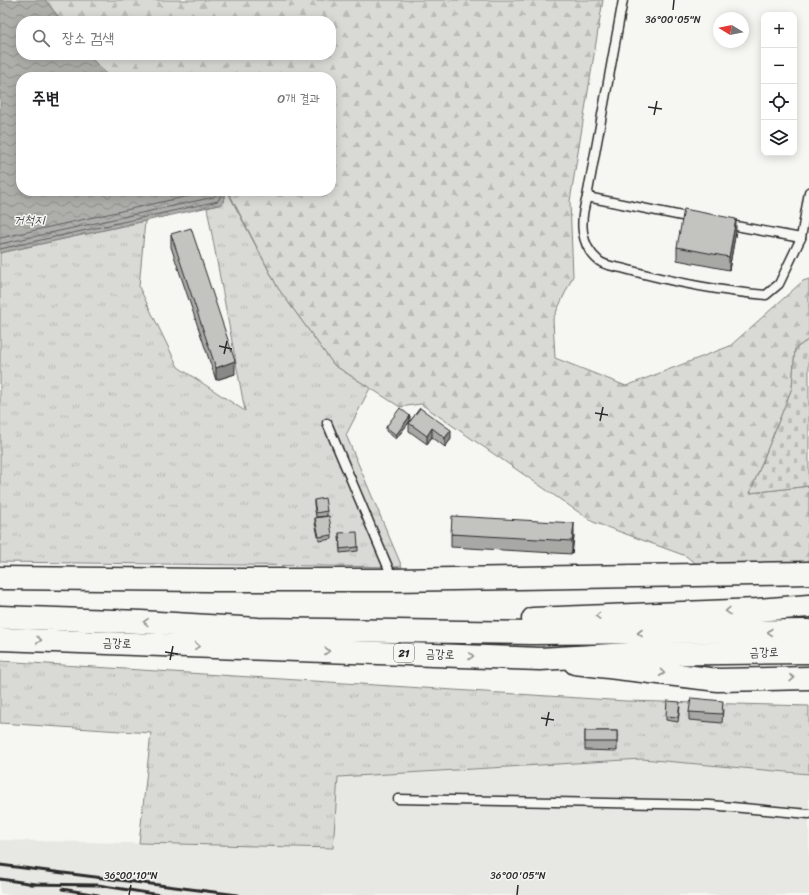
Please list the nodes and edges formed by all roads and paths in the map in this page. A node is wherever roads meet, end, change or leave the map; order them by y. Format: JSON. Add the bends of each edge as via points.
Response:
{"nodes":[{"id":1,"x":622,"y":0,"type":"edge"},
{"id":2,"x":809,"y":192,"type":"edge"},
{"id":3,"x":587,"y":197,"type":"junction"},
{"id":4,"x":702,"y":220,"type":"edge"},
{"id":5,"x":718,"y":223,"type":"edge"},
{"id":6,"x":802,"y":238,"type":"junction"},
{"id":7,"x":327,"y":423,"type":"dead end"},
{"id":8,"x":809,"y":574,"type":"edge"},
{"id":9,"x":0,"y":578,"type":"edge"},
{"id":10,"x":393,"y":580,"type":"junction"},
{"id":11,"x":809,"y":606,"type":"edge"},
{"id":12,"x":0,"y":617,"type":"edge"},
{"id":13,"x":217,"y":627,"type":"junction"},
{"id":14,"x":809,"y":632,"type":"edge"},
{"id":15,"x":0,"y":639,"type":"edge"},
{"id":16,"x":809,"y":652,"type":"edge"},
{"id":17,"x":540,"y":659,"type":"junction"},
{"id":18,"x":809,"y":678,"type":"edge"},
{"id":19,"x":398,"y":799,"type":"dead end"},
{"id":20,"x":809,"y":814,"type":"edge"}],
"edges":[{"from":1,"to":3,"type":"lane"},
{"from":2,"to":6,"type":"lane"},
{"from":3,"to":4,"type":"lane"},
{"from":3,"to":6,"type":"lane","via":[[582,213],[583,239],[600,262],[662,279],[730,292],[766,295],[780,284]]},
{"from":5,"to":6,"type":"lane"},
{"from":7,"to":10,"type":"lane"},
{"from":8,"to":10,"type":"main road"},
{"from":9,"to":10,"type":"main road"},
{"from":11,"to":13,"type":"main road","one_way":true,"via":[[447,622]]},
{"from":13,"to":12,"type":"main road","name":"금강로","number":"21","one_way":true},
{"from":14,"to":13,"type":"main road","name":"금강로","number":"21","one_way":true,"via":[[532,633]]},
{"from":15,"to":17,"type":"main road","name":"금강로","number":"21","one_way":true},
{"from":16,"to":17,"type":"main road","name":"금강로","number":"21","via":[[630,654]]},
{"from":17,"to":18,"type":"main road","one_way":true,"via":[[718,680]]},
{"from":19,"to":20,"type":"lane","via":[[710,805]]}]}
